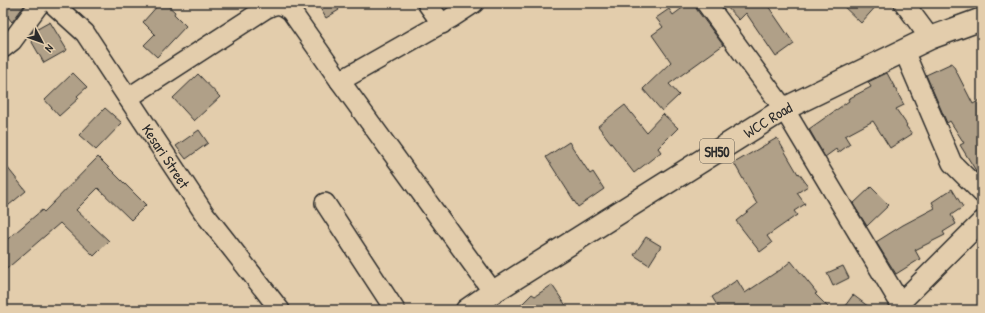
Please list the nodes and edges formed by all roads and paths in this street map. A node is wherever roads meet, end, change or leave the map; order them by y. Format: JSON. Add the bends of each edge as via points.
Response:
{"nodes":[{"id":1,"x":40,"y":3,"type":"edge"},
{"id":2,"x":52,"y":3,"type":"edge"},
{"id":3,"x":427,"y":3,"type":"edge"},
{"id":4,"x":474,"y":3,"type":"edge"},
{"id":5,"x":706,"y":3,"type":"edge"},
{"id":6,"x":904,"y":3,"type":"edge"},
{"id":7,"x":982,"y":19,"type":"edge"},
{"id":8,"x":442,"y":24,"type":"junction"},
{"id":9,"x":930,"y":38,"type":"junction"},
{"id":10,"x":3,"y":48,"type":"edge"},
{"id":11,"x":904,"y":51,"type":"junction"},
{"id":12,"x":340,"y":81,"type":"junction"},
{"id":13,"x":128,"y":98,"type":"junction"},
{"id":14,"x":784,"y":109,"type":"junction"},
{"id":15,"x":982,"y":193,"type":"edge"},
{"id":16,"x":325,"y":203,"type":"dead end"},
{"id":17,"x":982,"y":221,"type":"edge"},
{"id":18,"x":493,"y":292,"type":"junction"},
{"id":19,"x":901,"y":308,"type":"edge"},
{"id":20,"x":280,"y":310,"type":"edge"},
{"id":21,"x":395,"y":310,"type":"edge"},
{"id":22,"x":467,"y":310,"type":"edge"}],
"edges":[{"from":1,"to":10,"type":"street","via":[[12,41]]},
{"from":2,"to":13,"type":"street","name":"Kesari Street","via":[[85,33]]},
{"from":3,"to":8,"type":"street"},
{"from":4,"to":8,"type":"street"},
{"from":5,"to":14,"type":"street"},
{"from":6,"to":9,"type":"street"},
{"from":7,"to":9,"type":"main road","name":"WCC Road","number":"SH50"},
{"from":8,"to":12,"type":"street"},
{"from":9,"to":11,"type":"main road","name":"WCC Road","number":"SH50"},
{"from":11,"to":14,"type":"main road","name":"WCC Road","number":"SH50"},
{"from":11,"to":15,"type":"street","via":[[952,163]]},
{"from":12,"to":13,"type":"street","via":[[291,11],[278,4],[271,5]]},
{"from":12,"to":18,"type":"street"},
{"from":13,"to":20,"type":"street","name":"Kesari Street","via":[[204,213]]},
{"from":14,"to":18,"type":"main road","name":"WCC Road","number":"SH50"},
{"from":14,"to":19,"type":"street"},
{"from":16,"to":21,"type":"street"},
{"from":17,"to":19,"type":"street"},
{"from":18,"to":22,"type":"main road","name":"WCC Road","number":"SH50"}]}
